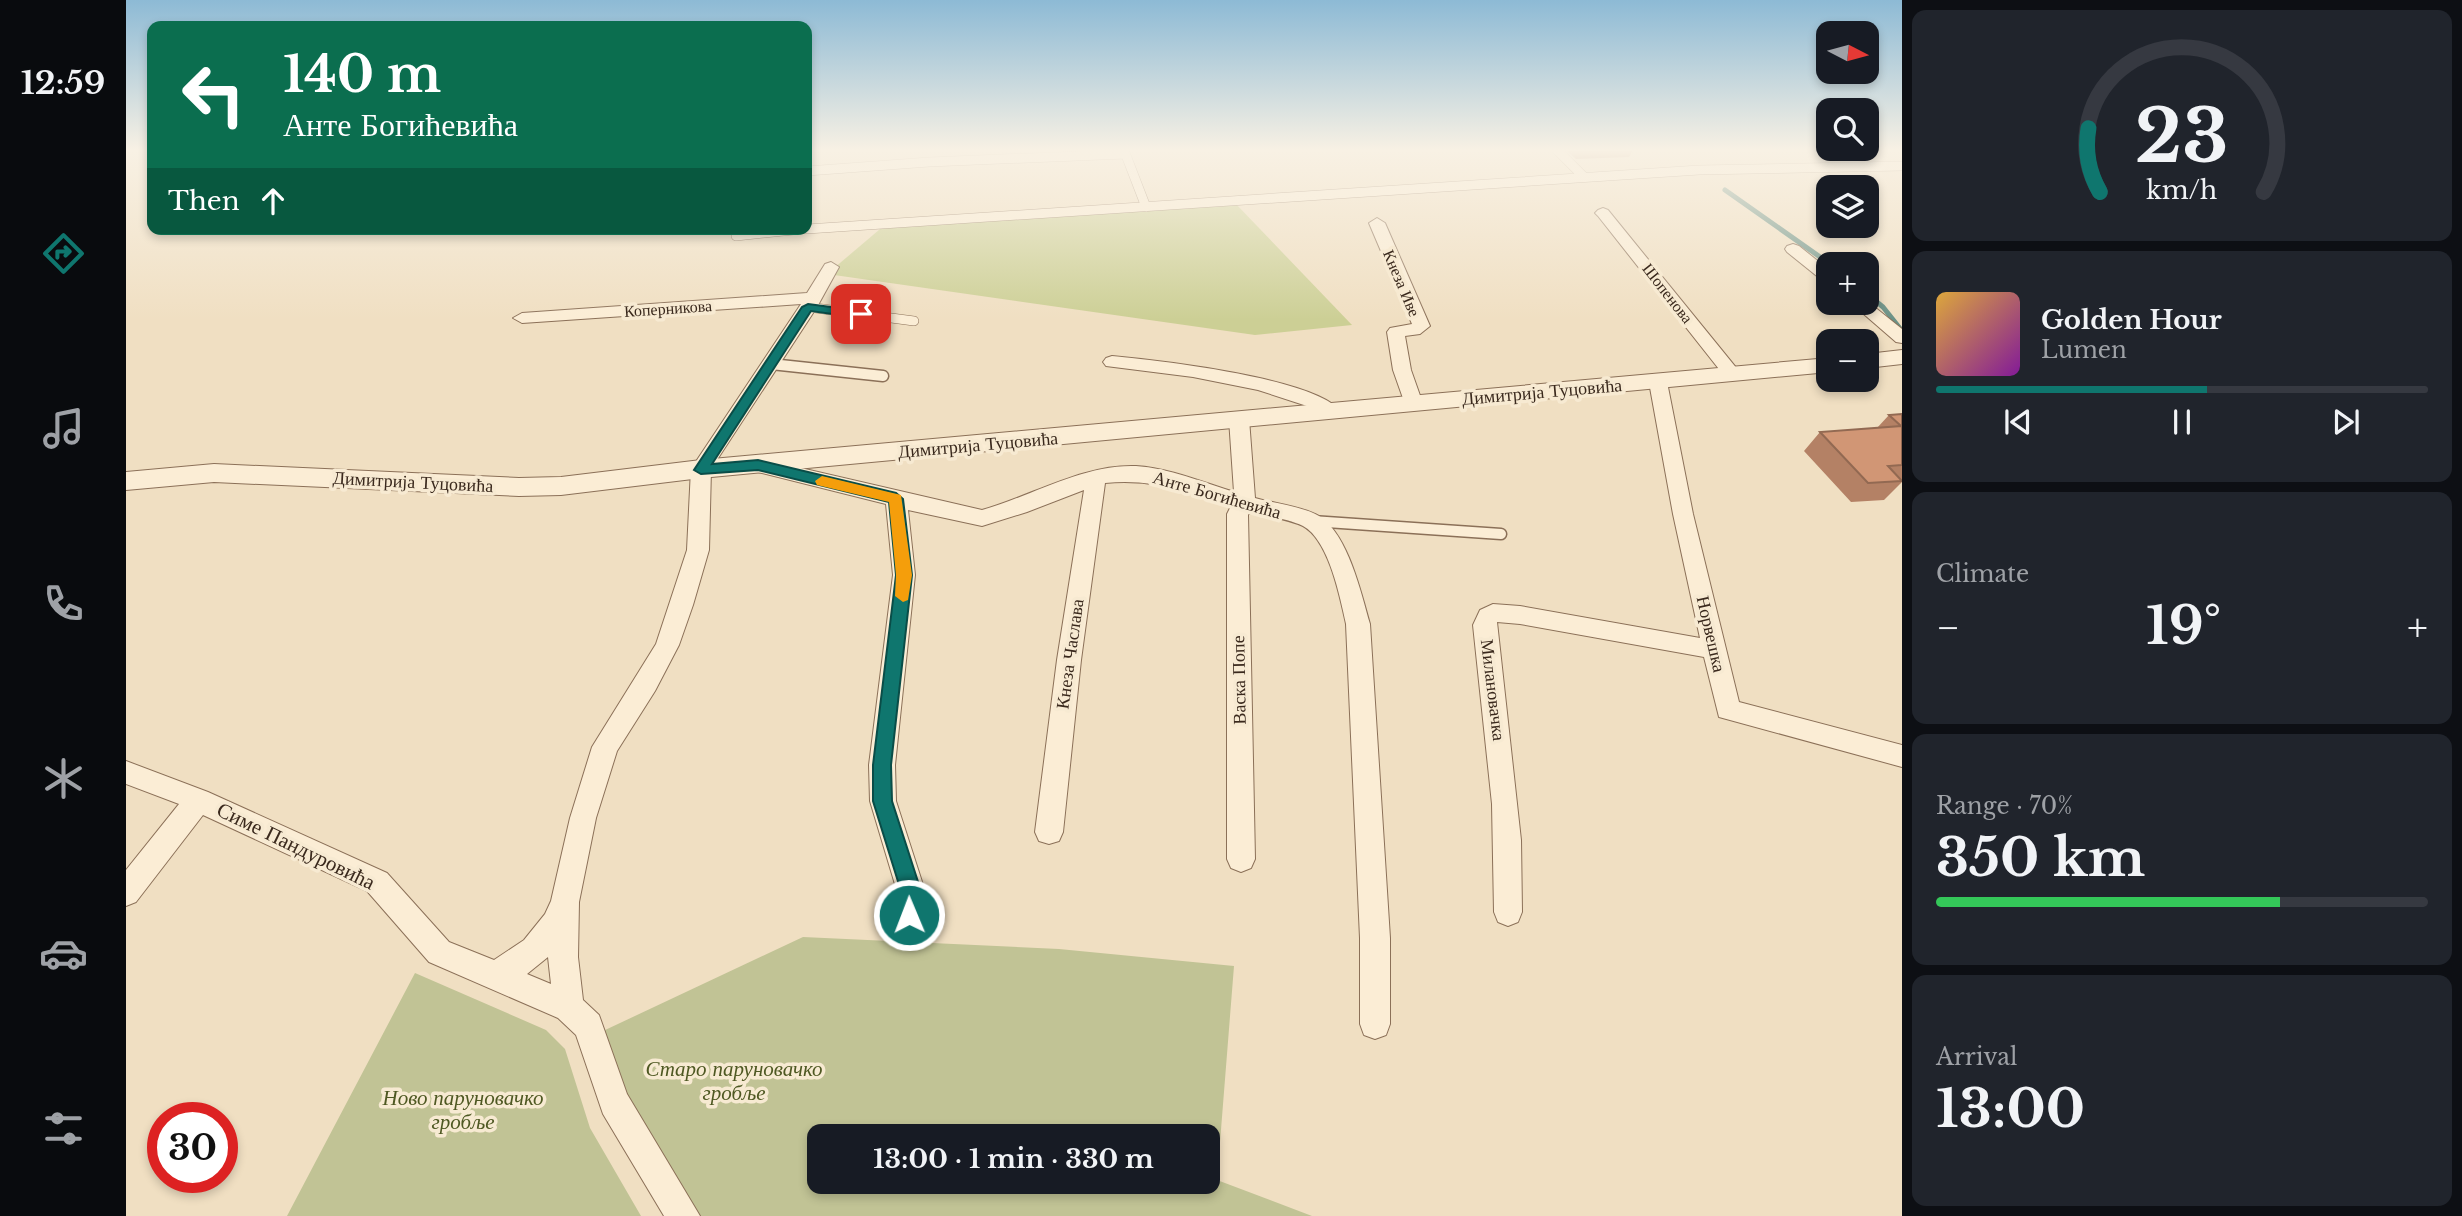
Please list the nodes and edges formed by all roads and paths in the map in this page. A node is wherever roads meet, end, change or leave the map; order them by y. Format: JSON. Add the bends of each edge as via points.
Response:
{"nodes":[{"id":1,"x":1146,"y":207,"type":"joint"},
{"id":2,"x":1150,"y":207,"type":"edge"},
{"id":3,"x":1603,"y":213,"type":"dead end"},
{"id":4,"x":1377,"y":223,"type":"dead end"},
{"id":5,"x":812,"y":229,"type":"edge"},
{"id":6,"x":1793,"y":249,"type":"dead end"},
{"id":7,"x":831,"y":267,"type":"dead end"},
{"id":8,"x":1816,"y":268,"type":"edge"},
{"id":9,"x":810,"y":302,"type":"junction"},
{"id":10,"x":1874,"y":315,"type":"edge"},
{"id":11,"x":522,"y":318,"type":"dead end"},
{"id":12,"x":914,"y":321,"type":"dead end"},
{"id":13,"x":1902,"y":338,"type":"edge"},
{"id":14,"x":1902,"y":357,"type":"edge"},
{"id":15,"x":1879,"y":360,"type":"edge"},
{"id":16,"x":1112,"y":362,"type":"dead end"},
{"id":17,"x":771,"y":364,"type":"junction"},
{"id":18,"x":1816,"y":366,"type":"edge"},
{"id":19,"x":1732,"y":374,"type":"junction"},
{"id":20,"x":883,"y":376,"type":"dead end"},
{"id":21,"x":1658,"y":382,"type":"junction"},
{"id":22,"x":1414,"y":404,"type":"junction"},
{"id":23,"x":1331,"y":412,"type":"junction"},
{"id":24,"x":1239,"y":419,"type":"junction"},
{"id":25,"x":758,"y":465,"type":"junction"},
{"id":26,"x":701,"y":470,"type":"junction"},
{"id":27,"x":1096,"y":477,"type":"junction"},
{"id":28,"x":126,"y":481,"type":"edge"},
{"id":29,"x":896,"y":499,"type":"junction"},
{"id":30,"x":1245,"y":503,"type":"junction"},
{"id":31,"x":1311,"y":521,"type":"junction"},
{"id":32,"x":1501,"y":534,"type":"dead end"},
{"id":33,"x":1715,"y":650,"type":"junction"},
{"id":34,"x":1902,"y":755,"type":"edge"},
{"id":35,"x":126,"y":772,"type":"edge"},
{"id":36,"x":199,"y":800,"type":"junction"},
{"id":37,"x":1049,"y":832,"type":"dead end"},
{"id":38,"x":1241,"y":859,"type":"dead end"},
{"id":39,"x":126,"y":892,"type":"edge"},
{"id":40,"x":565,"y":902,"type":"junction"},
{"id":41,"x":1508,"y":912,"type":"dead end"},
{"id":42,"x":909,"y":915,"type":"dead end"},
{"id":43,"x":495,"y":976,"type":"junction"},
{"id":44,"x":569,"y":1007,"type":"junction"},
{"id":45,"x":1375,"y":1024,"type":"dead end"},
{"id":46,"x":682,"y":1216,"type":"edge"}],
"edges":[{"from":1,"to":2,"type":"lane"},
{"from":1,"to":5,"type":"lane"},
{"from":3,"to":19,"type":"street","name":"Шопенова"},
{"from":4,"to":22,"type":"street","name":"Кнеза Иве","via":[[1421,326],[1396,332]]},
{"from":6,"to":8,"type":"street"},
{"from":7,"to":9,"type":"street"},
{"from":9,"to":11,"type":"street","name":"Коперникова"},
{"from":9,"to":12,"type":"lane","name":"Коперникова"},
{"from":9,"to":17,"type":"street"},
{"from":10,"to":13,"type":"street"},
{"from":14,"to":15,"type":"street"},
{"from":16,"to":23,"type":"street","via":[[1245,382],[1308,398]]},
{"from":17,"to":20,"type":"lane"},
{"from":17,"to":26,"type":"street"},
{"from":18,"to":19,"type":"street","name":"Димитрија Туцовића"},
{"from":19,"to":21,"type":"street","name":"Димитрија Туцовића"},
{"from":21,"to":22,"type":"street","name":"Димитрија Туцовића"},
{"from":21,"to":33,"type":"street","name":"Норвешка"},
{"from":22,"to":23,"type":"street","name":"Димитрија Туцовића"},
{"from":23,"to":24,"type":"street","name":"Димитрија Туцовића"},
{"from":24,"to":25,"type":"street","name":"Димитрија Туцовића"},
{"from":24,"to":30,"type":"street","name":"Васка Попе"},
{"from":25,"to":26,"type":"street","name":"Димитрија Туцовића"},
{"from":25,"to":29,"type":"street","name":"Анте Богићевића"},
{"from":26,"to":28,"type":"street","name":"Димитрија Туцовића","via":[[519,487],[214,473]]},
{"from":26,"to":40,"type":"street","via":[[698,550],[682,605],[667,645],[606,747],[583,818]]},
{"from":27,"to":29,"type":"street","name":"Анте Богићевића","via":[[982,518]]},
{"from":27,"to":30,"type":"street","name":"Анте Богићевића","via":[[1151,475]]},
{"from":27,"to":37,"type":"street","name":"Кнеза Часлава"},
{"from":29,"to":42,"type":"street","via":[[904,575],[882,765],[883,801],[911,891]]},
{"from":30,"to":31,"type":"street","name":"Анте Богићевића"},
{"from":30,"to":38,"type":"street","name":"Васка Попе","via":[[1237,514]]},
{"from":31,"to":32,"type":"lane","name":"Анте Богићевића"},
{"from":31,"to":45,"type":"street","via":[[1327,537],[1347,579],[1358,624],[1375,938]]},
{"from":33,"to":34,"type":"street","name":"Норвешка","via":[[1728,710]]},
{"from":33,"to":41,"type":"street","name":"Милановачка","via":[[1520,615],[1488,616],[1485,625],[1506,791]]},
{"from":35,"to":36,"type":"street","name":"Симе Пандуровића"},
{"from":36,"to":39,"type":"street"},
{"from":36,"to":43,"type":"street","name":"Симе Пандуровића","via":[[377,882],[439,952]]},
{"from":40,"to":43,"type":"street","via":[[539,948]]},
{"from":40,"to":44,"type":"street","via":[[563,957]]},
{"from":43,"to":44,"type":"street","name":"Симе Пандуровића"},
{"from":44,"to":46,"type":"street","name":"Симе Пандуровића","via":[[587,1026],[614,1103]]}]}
